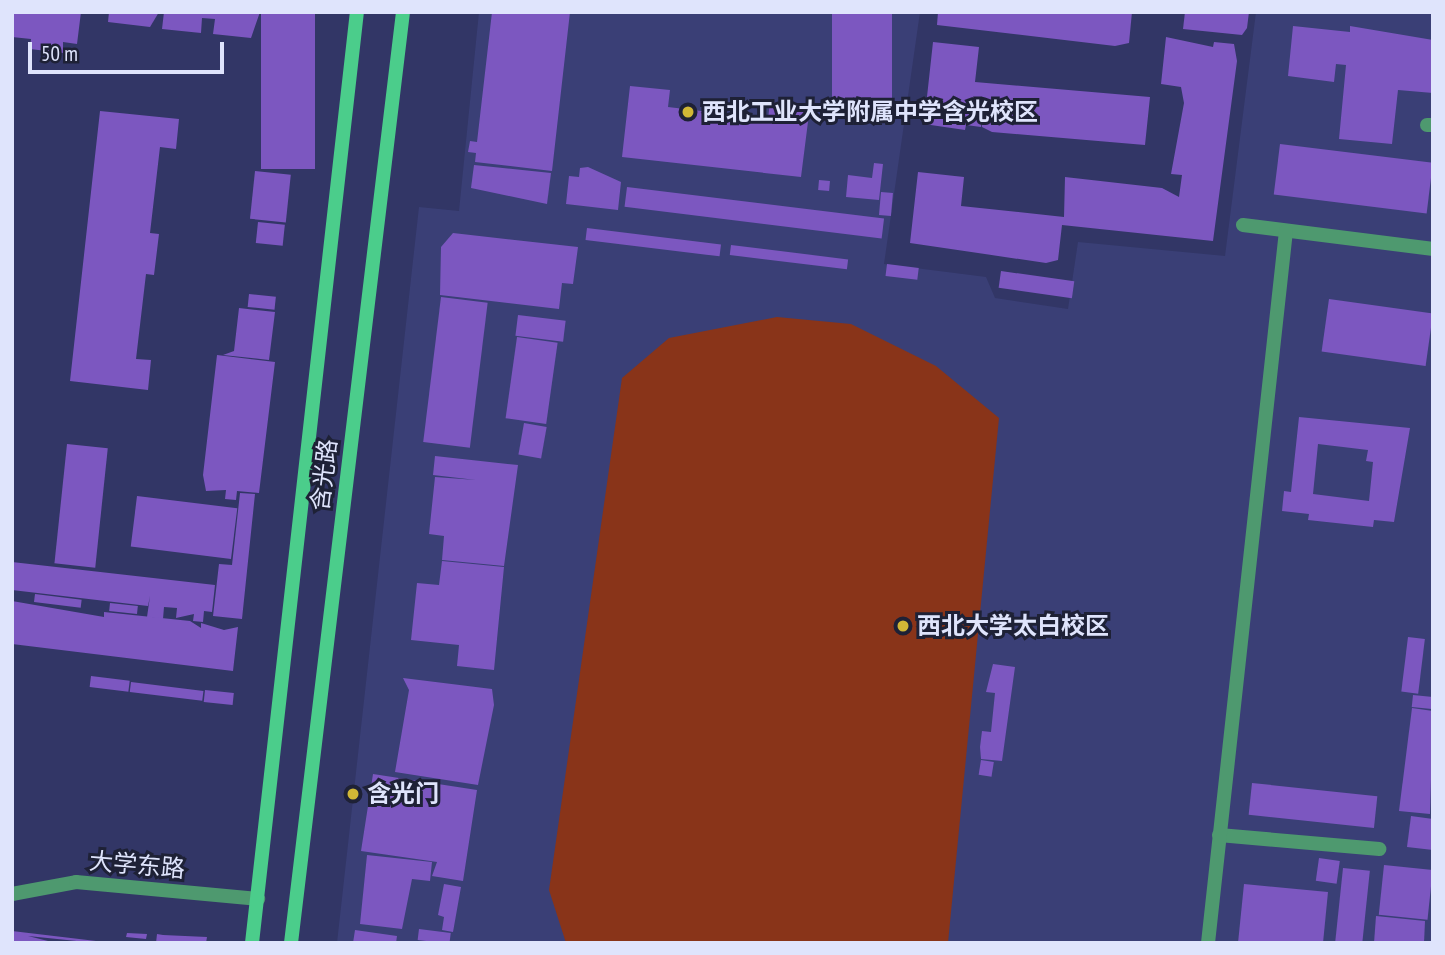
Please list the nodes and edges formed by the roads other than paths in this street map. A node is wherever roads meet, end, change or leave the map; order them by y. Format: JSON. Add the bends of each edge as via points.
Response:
{"nodes":[{"id":1,"x":357,"y":12,"type":"edge"},
{"id":2,"x":403,"y":12,"type":"edge"},
{"id":3,"x":1243,"y":225,"type":"dead end"},
{"id":4,"x":1286,"y":231,"type":"junction"},
{"id":5,"x":1433,"y":249,"type":"edge"},
{"id":6,"x":1219,"y":835,"type":"junction"},
{"id":7,"x":1379,"y":849,"type":"dead end"},
{"id":8,"x":12,"y":894,"type":"edge"},
{"id":9,"x":258,"y":899,"type":"junction"},
{"id":10,"x":252,"y":943,"type":"edge"},
{"id":11,"x":291,"y":943,"type":"edge"},
{"id":12,"x":1208,"y":943,"type":"edge"}],
"edges":[{"from":1,"to":9,"type":"main road","name":"含光路"},
{"from":2,"to":11,"type":"main road","name":"含光路"},
{"from":3,"to":4,"type":"street"},
{"from":4,"to":5,"type":"street"},
{"from":4,"to":6,"type":"street"},
{"from":6,"to":7,"type":"street"},
{"from":6,"to":12,"type":"street"},
{"from":8,"to":9,"type":"street","name":"大学东路","via":[[76,882]]},
{"from":9,"to":10,"type":"main road","name":"含光路"}]}
